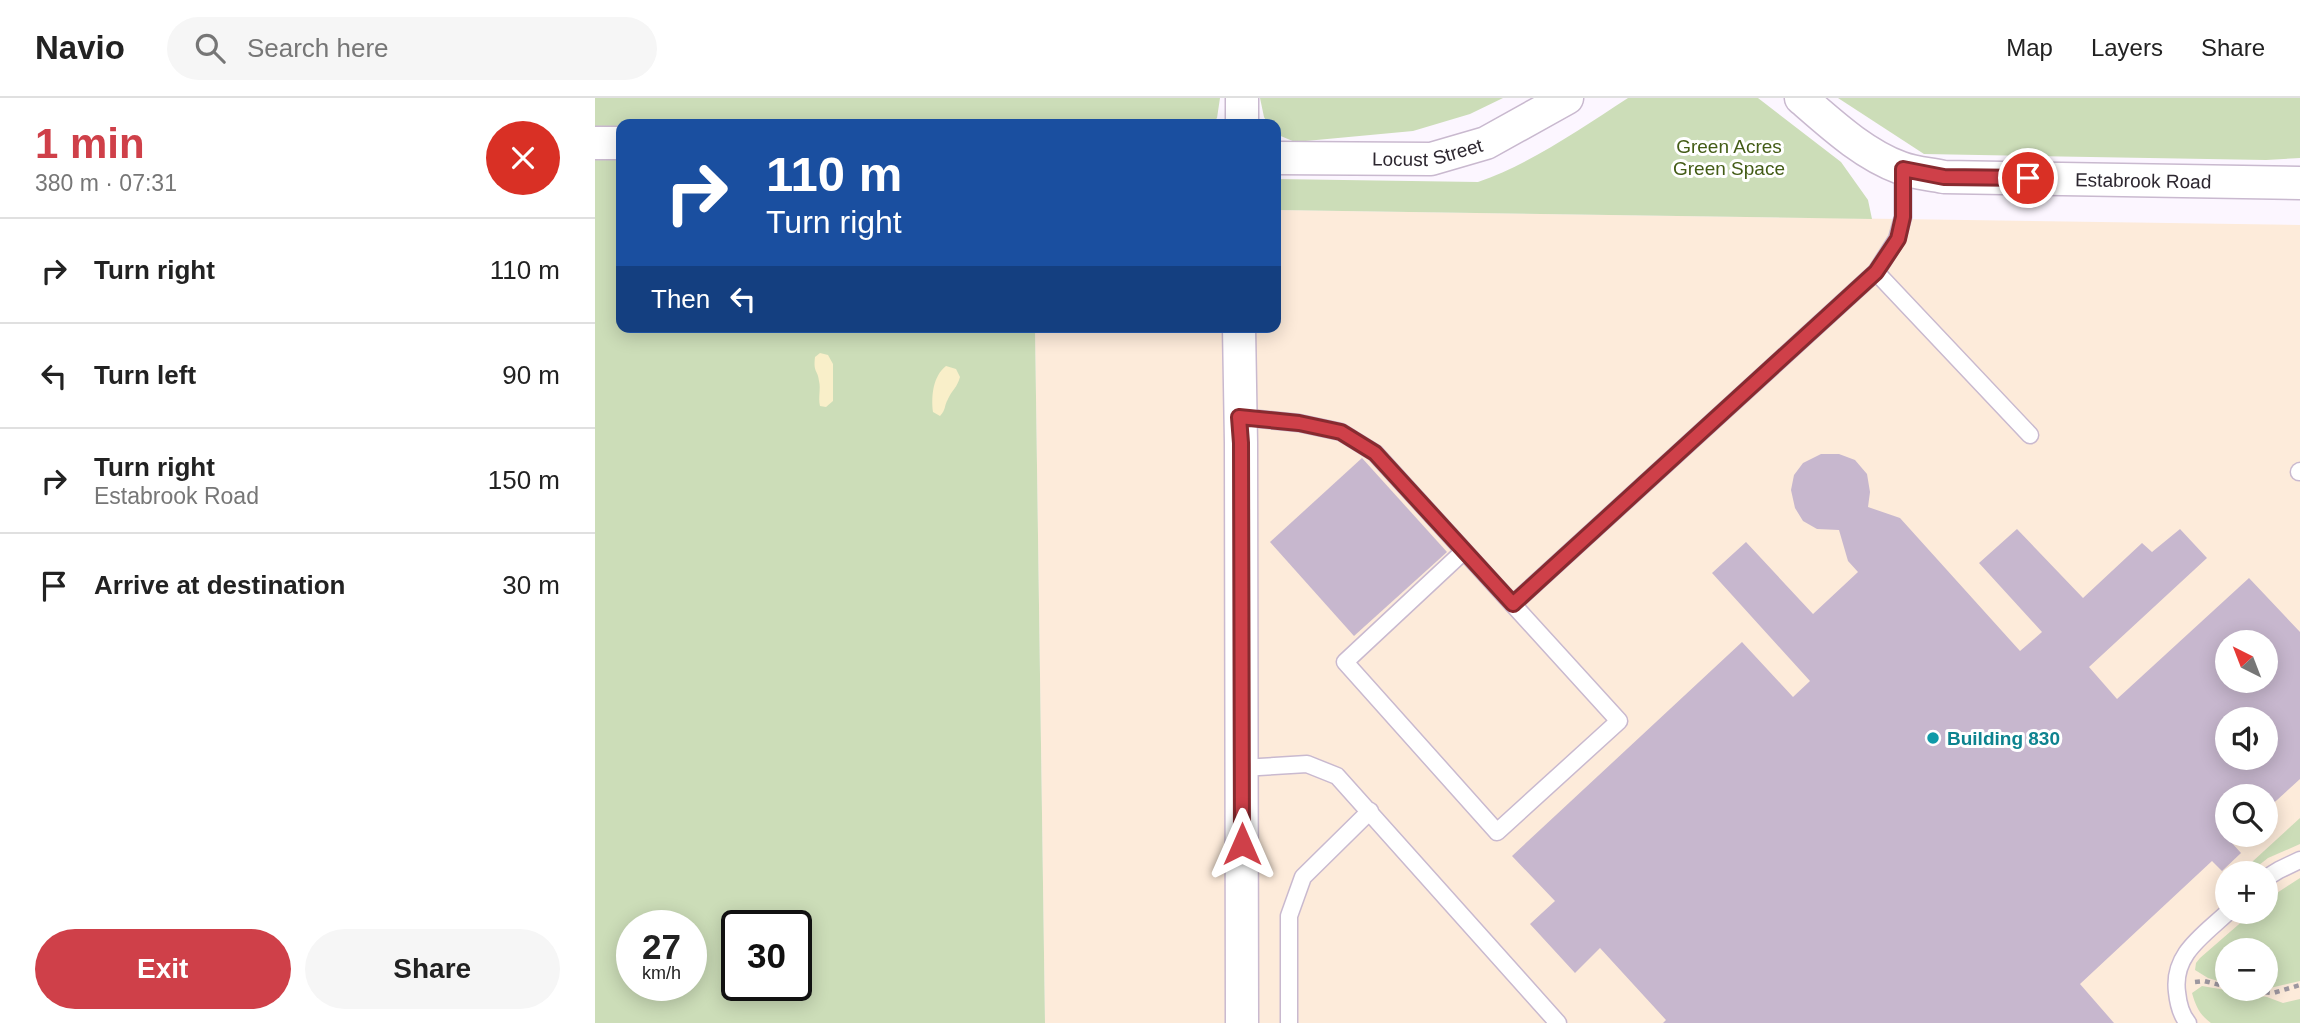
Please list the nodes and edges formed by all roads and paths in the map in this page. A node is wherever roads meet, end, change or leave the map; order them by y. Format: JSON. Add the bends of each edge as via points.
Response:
{"nodes":[{"id":1,"x":1242,"y":98,"type":"edge"},
{"id":2,"x":1567,"y":98,"type":"edge"},
{"id":3,"x":1801,"y":98,"type":"edge"},
{"id":4,"x":1242,"y":119,"type":"edge"},
{"id":5,"x":595,"y":143,"type":"edge"},
{"id":6,"x":616,"y":143,"type":"edge"},
{"id":7,"x":1281,"y":158,"type":"edge"},
{"id":8,"x":1903,"y":169,"type":"junction"},
{"id":9,"x":2300,"y":183,"type":"edge"},
{"id":10,"x":1876,"y":272,"type":"junction"},
{"id":11,"x":1238,"y":333,"type":"edge"},
{"id":12,"x":1239,"y":417,"type":"junction"},
{"id":13,"x":2030,"y":435,"type":"dead end"},
{"id":14,"x":1464,"y":551,"type":"junction"},
{"id":15,"x":1513,"y":604,"type":"junction"},
{"id":16,"x":1242,"y":768,"type":"junction"},
{"id":17,"x":1370,"y":811,"type":"junction"},
{"id":18,"x":2300,"y":860,"type":"edge"},
{"id":19,"x":2278,"y":871,"type":"edge"},
{"id":20,"x":2215,"y":924,"type":"edge"},
{"id":21,"x":2194,"y":982,"type":"dead end"},
{"id":22,"x":2215,"y":984,"type":"edge"},
{"id":23,"x":2300,"y":985,"type":"edge"},
{"id":24,"x":2278,"y":992,"type":"edge"},
{"id":25,"x":1242,"y":1023,"type":"edge"},
{"id":26,"x":1289,"y":1023,"type":"edge"},
{"id":27,"x":1558,"y":1023,"type":"edge"},
{"id":28,"x":2188,"y":1023,"type":"edge"}],
"edges":[{"from":1,"to":4,"type":"street"},
{"from":2,"to":7,"type":"street","name":"Locust Street","via":[[1486,143],[1431,159]]},
{"from":3,"to":8,"type":"street","name":"Estabrook Road","via":[[1842,133]]},
{"from":5,"to":6,"type":"street"},
{"from":8,"to":9,"type":"street","name":"Estabrook Road","via":[[1944,177]]},
{"from":8,"to":10,"type":"lane","via":[[1898,239]]},
{"from":10,"to":13,"type":"lane"},
{"from":10,"to":15,"type":"lane"},
{"from":11,"to":12,"type":"street"},
{"from":12,"to":14,"type":"lane","via":[[1341,432],[1375,453]]},
{"from":12,"to":16,"type":"street"},
{"from":14,"to":15,"type":"lane"},
{"from":14,"to":15,"type":"lane","via":[[1345,662],[1497,832],[1619,721]]},
{"from":16,"to":17,"type":"lane","via":[[1307,764],[1338,776]]},
{"from":16,"to":25,"type":"street"},
{"from":17,"to":26,"type":"lane","via":[[1303,877],[1289,916]]},
{"from":17,"to":27,"type":"lane"},
{"from":18,"to":19,"type":"lane"},
{"from":20,"to":28,"type":"lane","via":[[2184,952],[2177,969],[2178,999]]},
{"from":21,"to":22,"type":"path"},
{"from":23,"to":24,"type":"path"}]}
